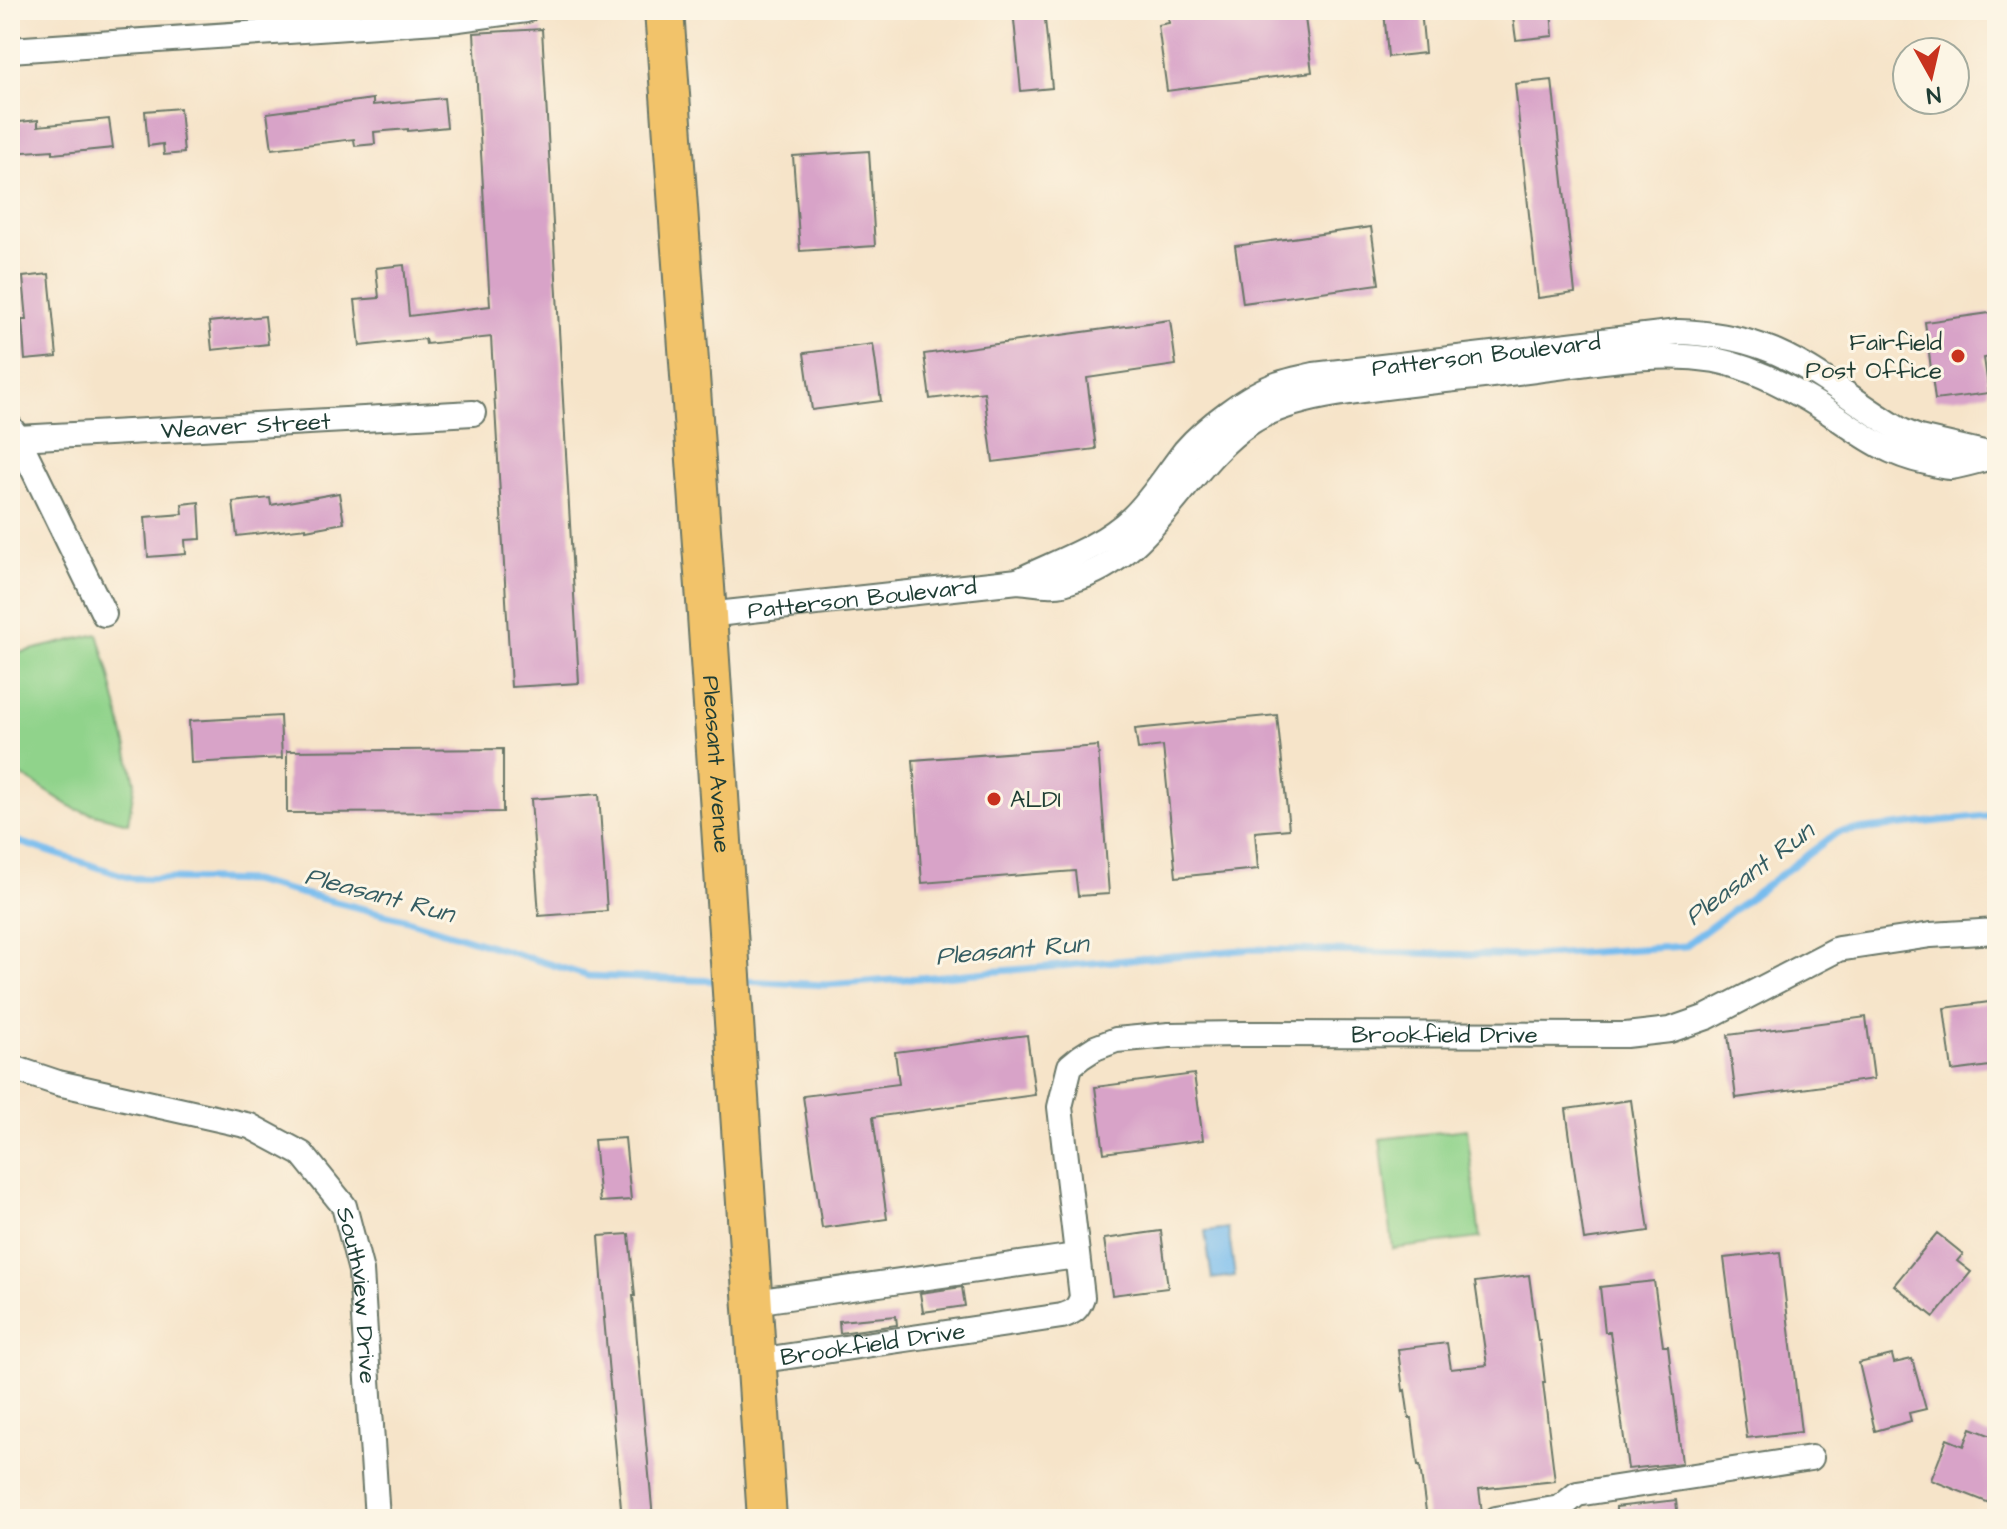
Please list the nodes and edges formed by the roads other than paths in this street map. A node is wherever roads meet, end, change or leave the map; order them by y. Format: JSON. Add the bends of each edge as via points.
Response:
{"nodes":[{"id":1,"x":526,"y":10,"type":"edge"},
{"id":2,"x":664,"y":10,"type":"edge"},
{"id":3,"x":10,"y":50,"type":"edge"},
{"id":4,"x":473,"y":413,"type":"dead end"},
{"id":5,"x":14,"y":432,"type":"edge"},
{"id":6,"x":1997,"y":456,"type":"edge"},
{"id":7,"x":104,"y":614,"type":"dead end"},
{"id":8,"x":707,"y":615,"type":"junction"},
{"id":9,"x":1997,"y":931,"type":"edge"},
{"id":10,"x":10,"y":1067,"type":"edge"},
{"id":11,"x":1076,"y":1256,"type":"junction"},
{"id":12,"x":753,"y":1302,"type":"junction"},
{"id":13,"x":756,"y":1361,"type":"junction"},
{"id":14,"x":1811,"y":1458,"type":"dead end"},
{"id":15,"x":377,"y":1519,"type":"edge"},
{"id":16,"x":767,"y":1519,"type":"edge"},
{"id":17,"x":1496,"y":1519,"type":"edge"}],
"edges":[{"from":1,"to":3,"type":"street","via":[[451,20]]},
{"from":2,"to":8,"type":"main road","name":"Pleasant Avenue"},
{"from":4,"to":5,"type":"street","name":"Weaver Street"},
{"from":5,"to":7,"type":"street"},
{"from":6,"to":8,"type":"street","name":"Patterson Boulevard","via":[[1948,467],[1893,454],[1769,378],[1691,356],[1351,393],[1296,402],[1251,422],[1136,544],[1086,576],[1056,584],[1018,581]]},
{"from":8,"to":12,"type":"main road","name":"Pleasant Avenue"},
{"from":9,"to":11,"type":"street","name":"Brookfield Drive","via":[[1838,949],[1707,1017],[1641,1034],[1243,1034],[1116,1040],[1070,1066],[1060,1107]]},
{"from":10,"to":15,"type":"street","name":"Southview Drive","via":[[58,1083],[250,1126],[302,1154],[344,1206],[361,1271]]},
{"from":11,"to":12,"type":"street"},
{"from":11,"to":13,"type":"street","name":"Brookfield Drive","via":[[1082,1297],[1073,1312],[1062,1316]]},
{"from":12,"to":13,"type":"main road","name":"Pleasant Avenue"},
{"from":13,"to":16,"type":"main road","name":"Pleasant Avenue"},
{"from":14,"to":17,"type":"street","via":[[1577,1494],[1560,1508]]}]}
